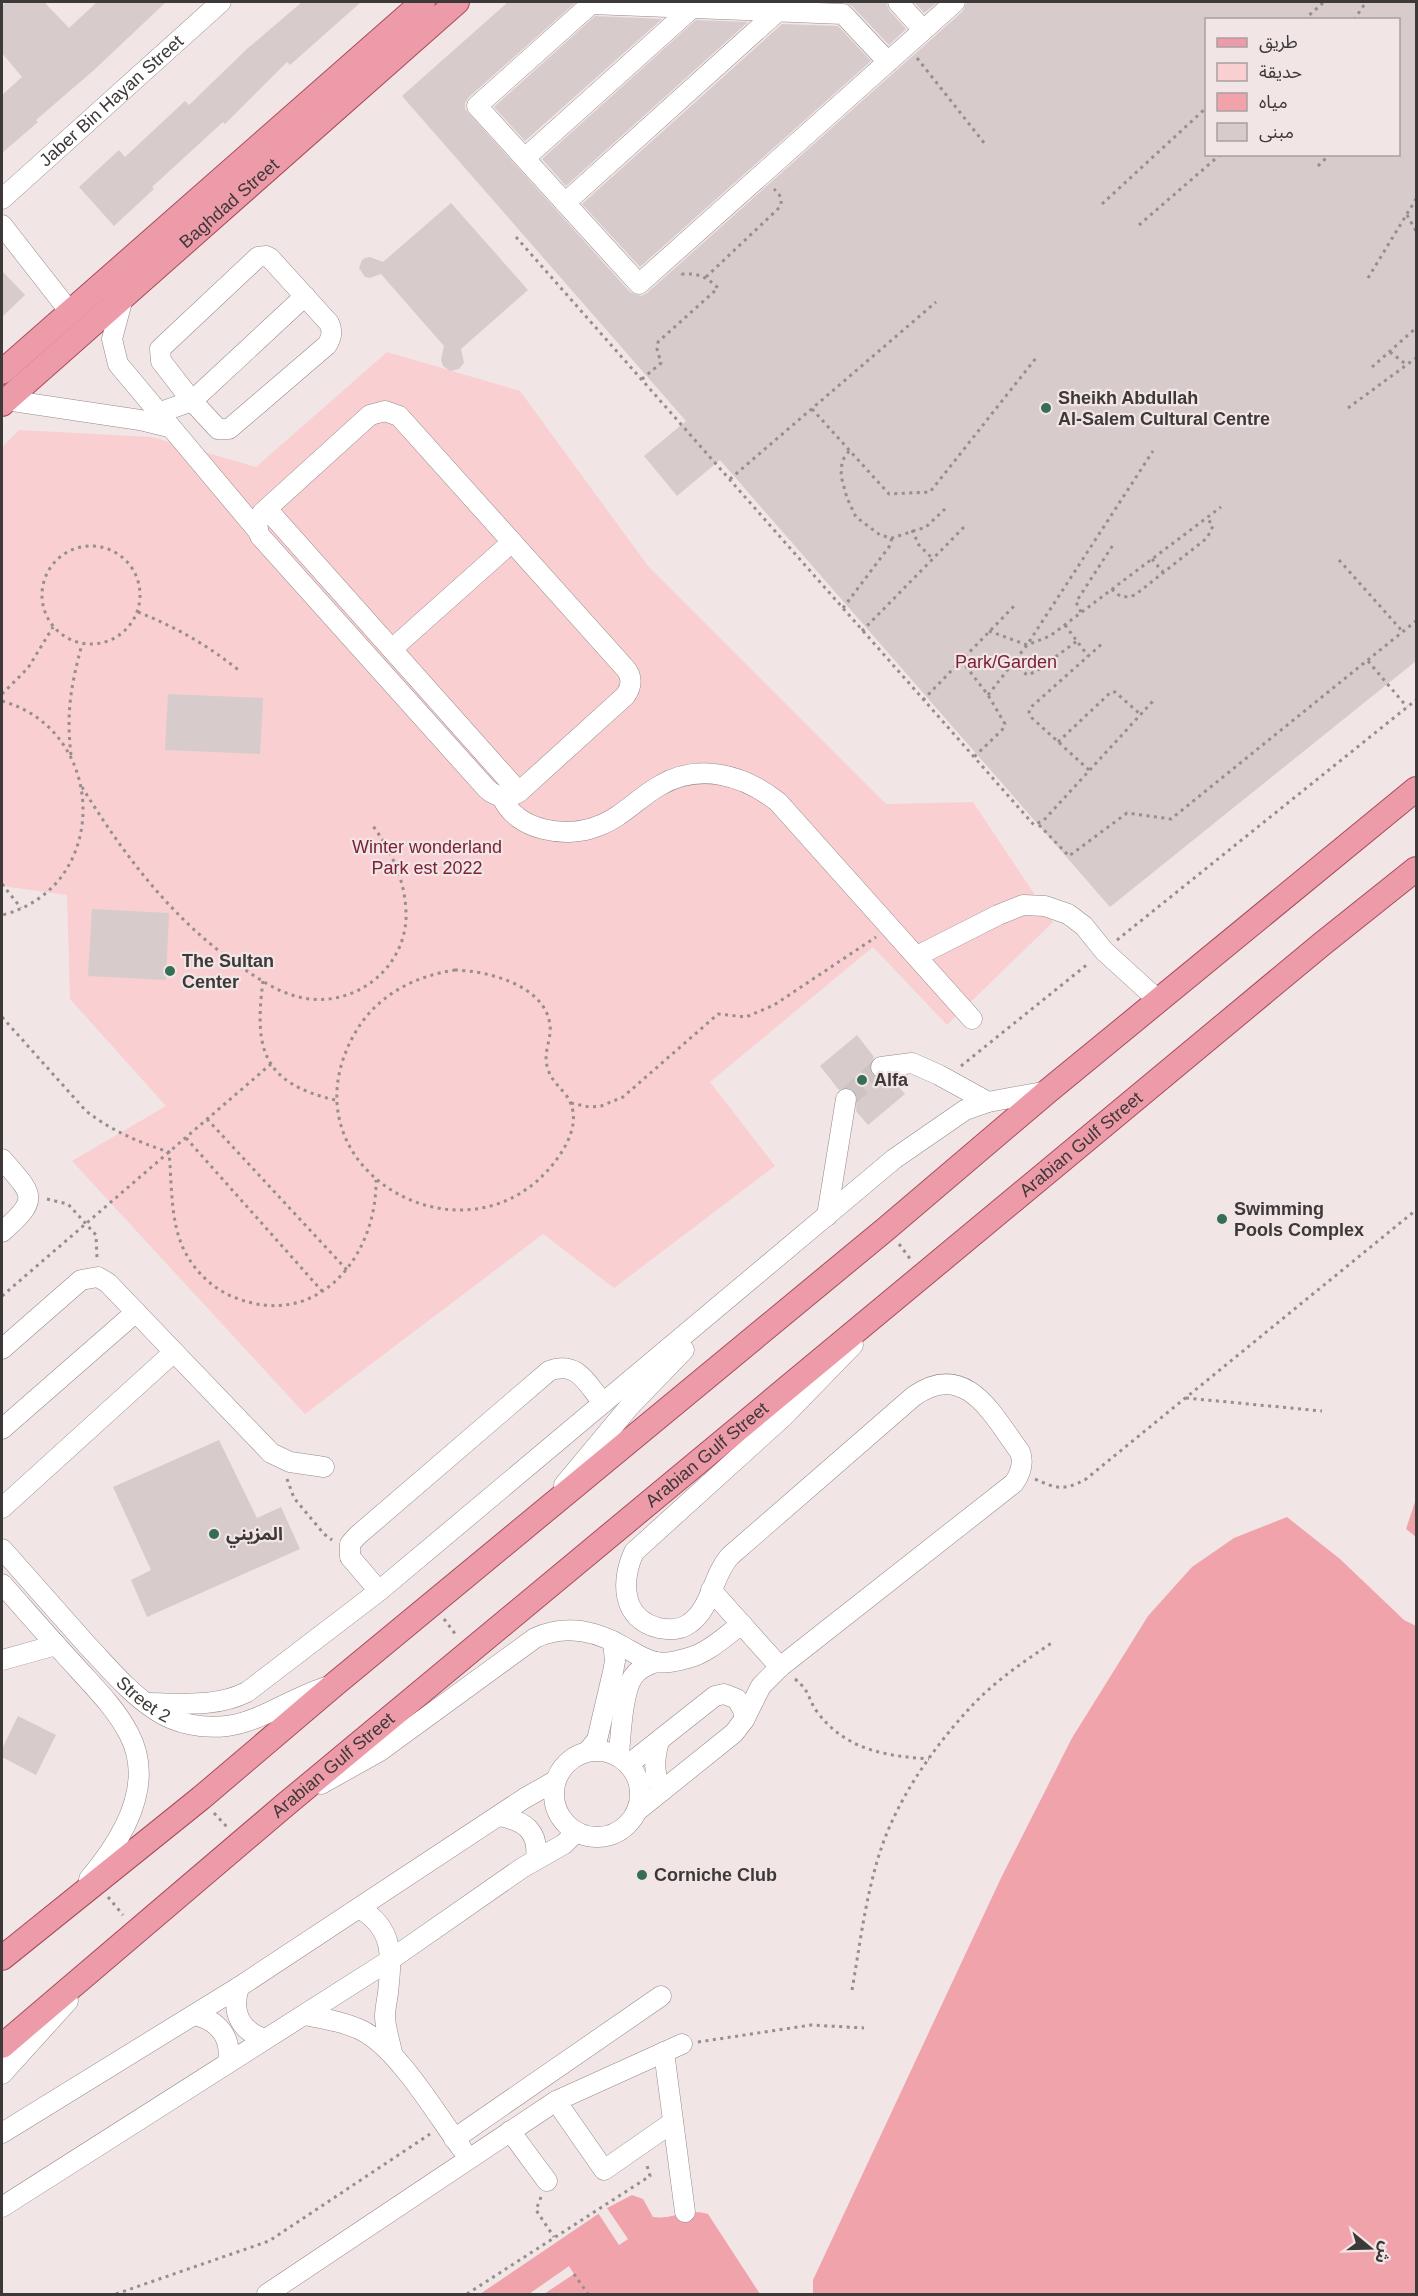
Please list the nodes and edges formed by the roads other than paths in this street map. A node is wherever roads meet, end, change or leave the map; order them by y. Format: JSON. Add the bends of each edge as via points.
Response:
{"nodes":[{"id":1,"x":221,"y":2,"type":"edge"},
{"id":2,"x":423,"y":2,"type":"edge"},
{"id":3,"x":457,"y":2,"type":"edge"},
{"id":4,"x":898,"y":2,"type":"edge"},
{"id":5,"x":955,"y":2,"type":"edge"},
{"id":6,"x":692,"y":8,"type":"junction"},
{"id":7,"x":848,"y":8,"type":"edge"},
{"id":8,"x":778,"y":11,"type":"junction"},
{"id":9,"x":923,"y":30,"type":"junction"},
{"id":10,"x":888,"y":62,"type":"junction"},
{"id":11,"x":525,"y":158,"type":"junction"},
{"id":12,"x":2,"y":199,"type":"edge"},
{"id":13,"x":565,"y":203,"type":"junction"},
{"id":14,"x":2,"y":225,"type":"edge"},
{"id":15,"x":124,"y":294,"type":"junction"},
{"id":16,"x":305,"y":296,"type":"junction"},
{"id":17,"x":70,"y":312,"type":"junction"},
{"id":18,"x":2,"y":372,"type":"edge"},
{"id":19,"x":192,"y":401,"type":"junction"},
{"id":20,"x":4,"y":402,"type":"edge"},
{"id":21,"x":164,"y":420,"type":"junction"},
{"id":22,"x":267,"y":509,"type":"junction"},
{"id":23,"x":258,"y":531,"type":"junction"},
{"id":24,"x":512,"y":542,"type":"junction"},
{"id":25,"x":392,"y":649,"type":"junction"},
{"id":26,"x":1416,"y":789,"type":"edge"},
{"id":27,"x":511,"y":795,"type":"junction"},
{"id":28,"x":1416,"y":869,"type":"edge"},
{"id":29,"x":917,"y":956,"type":"junction"},
{"id":30,"x":1158,"y":1000,"type":"junction"},
{"id":31,"x":972,"y":1019,"type":"dead end"},
{"id":32,"x":882,"y":1067,"type":"tunnel mouth"},
{"id":33,"x":1048,"y":1091,"type":"junction"},
{"id":34,"x":846,"y":1099,"type":"tunnel mouth"},
{"id":35,"x":988,"y":1102,"type":"junction"},
{"id":36,"x":2,"y":1160,"type":"edge"},
{"id":37,"x":827,"y":1216,"type":"junction"},
{"id":38,"x":2,"y":1232,"type":"edge"},
{"id":39,"x":759,"y":1273,"type":"junction"},
{"id":40,"x":896,"y":1299,"type":"junction"},
{"id":41,"x":136,"y":1312,"type":"junction"},
{"id":42,"x":2,"y":1349,"type":"edge"},
{"id":43,"x":174,"y":1352,"type":"junction"},
{"id":44,"x":603,"y":1403,"type":"junction"},
{"id":45,"x":2,"y":1429,"type":"edge"},
{"id":46,"x":324,"y":1467,"type":"dead end"},
{"id":47,"x":4,"y":1499,"type":"edge"},
{"id":48,"x":542,"y":1513,"type":"junction"},
{"id":49,"x":2,"y":1549,"type":"edge"},
{"id":50,"x":2,"y":1584,"type":"edge"},
{"id":51,"x":711,"y":1590,"type":"junction"},
{"id":52,"x":379,"y":1591,"type":"junction"},
{"id":53,"x":63,"y":1617,"type":"junction"},
{"id":54,"x":742,"y":1624,"type":"junction"},
{"id":55,"x":51,"y":1640,"type":"junction"},
{"id":56,"x":613,"y":1641,"type":"junction"},
{"id":57,"x":2,"y":1660,"type":"edge"},
{"id":58,"x":656,"y":1662,"type":"junction"},
{"id":59,"x":780,"y":1667,"type":"junction"},
{"id":60,"x":335,"y":1684,"type":"junction"},
{"id":61,"x":146,"y":1703,"type":"junction"},
{"id":62,"x":744,"y":1720,"type":"junction"},
{"id":63,"x":659,"y":1741,"type":"junction"},
{"id":64,"x":588,"y":1751,"type":"junction"},
{"id":65,"x":624,"y":1761,"type":"junction"},
{"id":66,"x":555,"y":1781,"type":"junction"},
{"id":67,"x":662,"y":1791,"type":"junction"},
{"id":68,"x":285,"y":1804,"type":"junction"},
{"id":69,"x":637,"y":1811,"type":"junction"},
{"id":70,"x":499,"y":1816,"type":"junction"},
{"id":71,"x":576,"y":1832,"type":"junction"},
{"id":72,"x":536,"y":1859,"type":"junction"},
{"id":73,"x":359,"y":1908,"type":"junction"},
{"id":74,"x":62,"y":1910,"type":"junction"},
{"id":75,"x":2,"y":1958,"type":"edge"},
{"id":76,"x":390,"y":1960,"type":"junction"},
{"id":77,"x":103,"y":1961,"type":"junction"},
{"id":78,"x":239,"y":1987,"type":"junction"},
{"id":79,"x":662,"y":1996,"type":"dead end"},
{"id":80,"x":194,"y":2015,"type":"junction"},
{"id":81,"x":305,"y":2016,"type":"junction"},
{"id":82,"x":266,"y":2039,"type":"junction"},
{"id":83,"x":2,"y":2046,"type":"edge"},
{"id":84,"x":392,"y":2052,"type":"junction"},
{"id":85,"x":228,"y":2062,"type":"junction"},
{"id":86,"x":2,"y":2074,"type":"edge"},
{"id":87,"x":556,"y":2101,"type":"junction"},
{"id":88,"x":673,"y":2122,"type":"junction"},
{"id":89,"x":510,"y":2131,"type":"junction"},
{"id":90,"x":449,"y":2132,"type":"junction"},
{"id":91,"x":2,"y":2133,"type":"edge"},
{"id":92,"x":468,"y":2159,"type":"junction"},
{"id":93,"x":547,"y":2181,"type":"road end"},
{"id":94,"x":2,"y":2207,"type":"edge"},
{"id":95,"x":685,"y":2212,"type":"dead end"},
{"id":96,"x":267,"y":2295,"type":"edge"}],
"edges":[{"from":1,"to":12,"type":"street","name":"Jaber Bin Hayan Street"},
{"from":2,"to":17,"type":"main road","name":"Baghdad Street"},
{"from":3,"to":15,"type":"main road","name":"Baghdad Street"},
{"from":4,"to":9,"type":"street"},
{"from":5,"to":9,"type":"street"},
{"from":6,"to":8,"type":"street"},
{"from":6,"to":11,"type":"street"},
{"from":6,"to":11,"type":"street","via":[[591,4],[477,106]]},
{"from":7,"to":8,"type":"street"},
{"from":7,"to":10,"type":"street"},
{"from":8,"to":13,"type":"street"},
{"from":9,"to":10,"type":"street"},
{"from":10,"to":13,"type":"street","via":[[639,284]]},
{"from":11,"to":13,"type":"street"},
{"from":14,"to":17,"type":"street"},
{"from":15,"to":20,"type":"main road","name":"Baghdad Street"},
{"from":15,"to":21,"type":"street","via":[[112,339],[113,350],[118,364]]},
{"from":16,"to":19,"type":"street"},
{"from":16,"to":19,"type":"street","via":[[329,323],[332,330],[327,345],[229,429],[218,429]]},
{"from":16,"to":19,"type":"street","via":[[270,258],[258,257],[249,265],[160,349],[161,361]]},
{"from":17,"to":18,"type":"main road","name":"Baghdad Street"},
{"from":19,"to":21,"type":"street"},
{"from":20,"to":21,"type":"street"},
{"from":21,"to":23,"type":"street"},
{"from":22,"to":23,"type":"street","via":[[259,518]]},
{"from":22,"to":24,"type":"street","via":[[370,415],[385,411],[399,416]]},
{"from":22,"to":25,"type":"street"},
{"from":23,"to":27,"type":"street","via":[[487,789]]},
{"from":24,"to":25,"type":"street"},
{"from":24,"to":27,"type":"street","via":[[625,668],[631,682],[626,696]]},
{"from":25,"to":27,"type":"street"},
{"from":26,"to":30,"type":"main road"},
{"from":27,"to":29,"type":"street","via":[[507,807],[531,825],[581,831],[613,820],[660,785],[680,777],[701,773],[742,779],[778,802]]},
{"from":28,"to":40,"type":"main road","name":"Arabian Gulf Street"},
{"from":29,"to":30,"type":"street","via":[[1023,905],[1045,906],[1068,914],[1084,926],[1104,951]]},
{"from":29,"to":31,"type":"street"},
{"from":30,"to":33,"type":"main road"},
{"from":32,"to":35,"type":"street","via":[[912,1063]]},
{"from":33,"to":35,"type":"street"},
{"from":33,"to":48,"type":"main road"},
{"from":34,"to":37,"type":"street"},
{"from":35,"to":37,"type":"street","via":[[965,1110],[894,1160]]},
{"from":36,"to":38,"type":"street","via":[[25,1185],[28,1194],[27,1207]]},
{"from":37,"to":39,"type":"street"},
{"from":39,"to":44,"type":"street"},
{"from":39,"to":48,"type":"street","via":[[628,1407]]},
{"from":40,"to":51,"type":"street","via":[[784,1416],[634,1552],[625,1584],[636,1616],[655,1627],[678,1629],[700,1613]]},
{"from":40,"to":68,"type":"main road","name":"Arabian Gulf Street"},
{"from":41,"to":42,"type":"street","via":[[98,1277],[81,1280]]},
{"from":41,"to":43,"type":"street"},
{"from":41,"to":45,"type":"street"},
{"from":43,"to":46,"type":"street","via":[[271,1454],[280,1460]]},
{"from":43,"to":47,"type":"street"},
{"from":44,"to":52,"type":"street"},
{"from":44,"to":52,"type":"street","via":[[572,1369],[562,1366],[549,1371],[350,1544],[350,1557]]},
{"from":48,"to":60,"type":"main road"},
{"from":49,"to":53,"type":"street","name":"Street 2"},
{"from":50,"to":55,"type":"street","name":"Street 2"},
{"from":51,"to":54,"type":"street"},
{"from":51,"to":59,"type":"street","via":[[730,1556],[914,1396],[927,1387],[949,1383],[976,1395],[1020,1452],[1022,1462],[1014,1483]]},
{"from":52,"to":61,"type":"street","via":[[239,1696],[214,1704]]},
{"from":53,"to":55,"type":"street"},
{"from":53,"to":61,"type":"street","name":"Street 2"},
{"from":54,"to":58,"type":"street","via":[[694,1656]]},
{"from":54,"to":59,"type":"street"},
{"from":55,"to":57,"type":"street"},
{"from":55,"to":74,"type":"street","name":"Street 2","via":[[120,1719],[129,1733],[138,1764],[136,1798],[126,1827],[110,1855]]},
{"from":56,"to":58,"type":"street"},
{"from":56,"to":64,"type":"street","via":[[613,1672],[597,1740]]},
{"from":56,"to":68,"type":"street","via":[[573,1629],[535,1638],[380,1751]]},
{"from":58,"to":65,"type":"street","via":[[640,1670],[629,1685],[620,1737]]},
{"from":59,"to":62,"type":"street","via":[[756,1694]]},
{"from":60,"to":61,"type":"street","name":"Street 2","via":[[227,1726],[184,1723]]},
{"from":60,"to":74,"type":"main road"},
{"from":62,"to":63,"type":"street","via":[[737,1699],[723,1694],[715,1696]]},
{"from":62,"to":67,"type":"street","via":[[734,1733]]},
{"from":63,"to":65,"type":"street"},
{"from":63,"to":67,"type":"street","via":[[655,1773]]},
{"from":64,"to":65,"type":"street","via":[[599,1750]]},
{"from":64,"to":66,"type":"street","via":[[568,1761]]},
{"from":65,"to":69,"type":"street","via":[[640,1787]]},
{"from":66,"to":70,"type":"street"},
{"from":66,"to":71,"type":"street","via":[[557,1810]]},
{"from":67,"to":69,"type":"street"},
{"from":68,"to":77,"type":"main road","name":"Arabian Gulf Street"},
{"from":69,"to":71,"type":"street","via":[[629,1823],[604,1837]]},
{"from":70,"to":72,"type":"street","via":[[520,1821],[527,1827],[536,1842]]},
{"from":70,"to":73,"type":"street"},
{"from":71,"to":72,"type":"street","via":[[564,1844]]},
{"from":72,"to":76,"type":"street"},
{"from":73,"to":76,"type":"street","via":[[383,1929]]},
{"from":73,"to":78,"type":"street"},
{"from":74,"to":75,"type":"main road"},
{"from":76,"to":81,"type":"street"},
{"from":76,"to":84,"type":"street","via":[[385,2017]]},
{"from":77,"to":83,"type":"main road","name":"Arabian Gulf Street"},
{"from":77,"to":86,"type":"street"},
{"from":78,"to":80,"type":"street"},
{"from":78,"to":82,"type":"street","via":[[239,2020],[255,2036]]},
{"from":79,"to":90,"type":"street"},
{"from":80,"to":85,"type":"street","via":[[219,2027],[228,2043]]},
{"from":80,"to":91,"type":"street"},
{"from":81,"to":82,"type":"street"},
{"from":81,"to":84,"type":"street","via":[[365,2032]]},
{"from":82,"to":85,"type":"street"},
{"from":84,"to":90,"type":"street"},
{"from":85,"to":94,"type":"street"},
{"from":87,"to":88,"type":"street","via":[[604,2170]]},
{"from":87,"to":88,"type":"street","via":[[673,2048]]},
{"from":87,"to":89,"type":"street"},
{"from":88,"to":95,"type":"street"},
{"from":89,"to":92,"type":"street"},
{"from":89,"to":93,"type":"street"},
{"from":90,"to":92,"type":"street"},
{"from":92,"to":96,"type":"street"}]}
